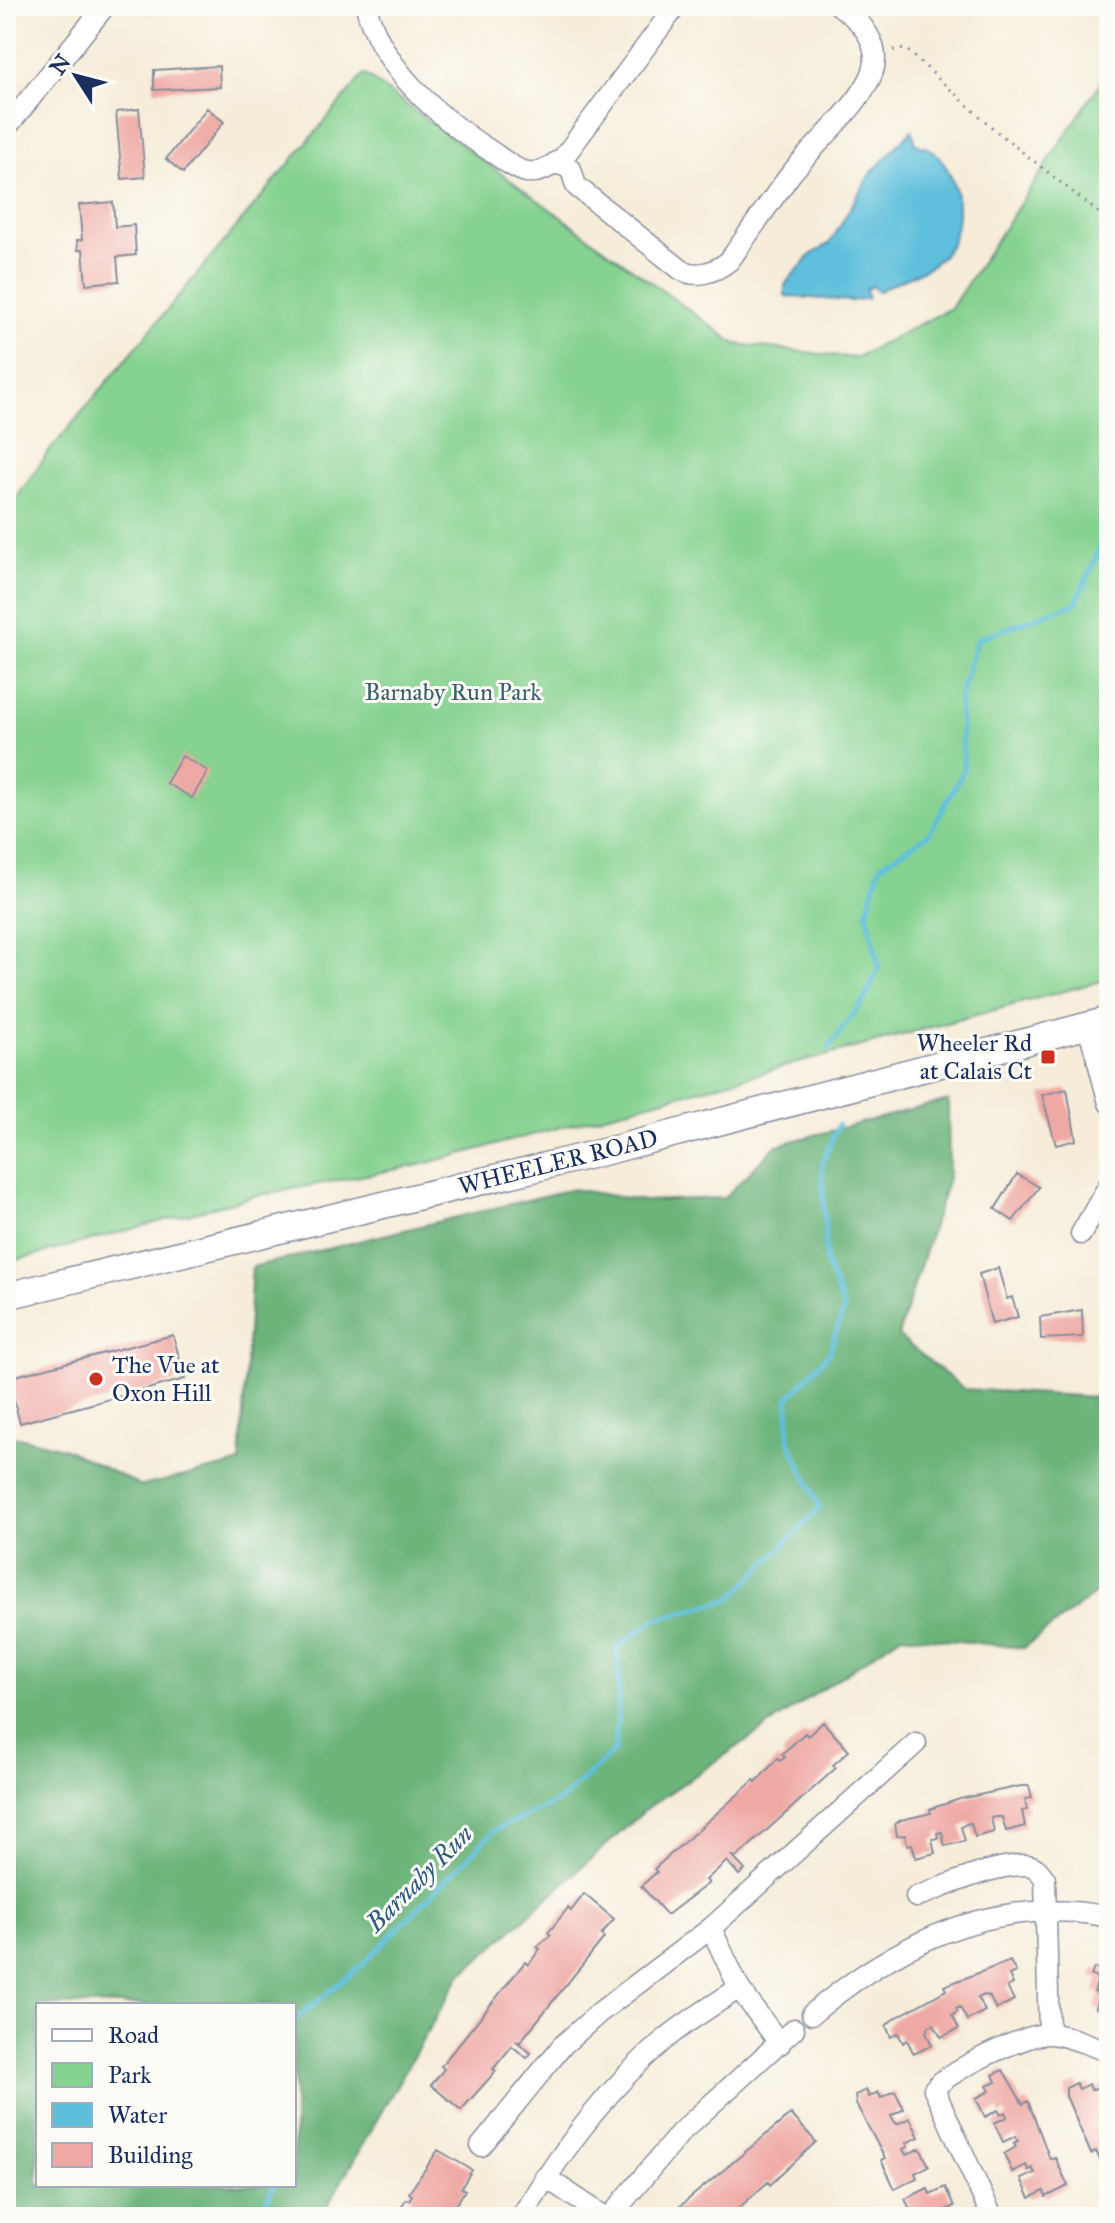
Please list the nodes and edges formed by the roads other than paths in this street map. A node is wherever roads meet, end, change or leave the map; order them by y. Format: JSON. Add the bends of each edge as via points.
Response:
{"nodes":[{"id":1,"x":105,"y":6,"type":"edge"},
{"id":2,"x":366,"y":6,"type":"edge"},
{"id":3,"x":676,"y":6,"type":"edge"},
{"id":4,"x":840,"y":6,"type":"edge"},
{"id":5,"x":6,"y":128,"type":"edge"},
{"id":6,"x":557,"y":163,"type":"junction"},
{"id":7,"x":1099,"y":1022,"type":"edge"},
{"id":8,"x":1109,"y":1103,"type":"edge"},
{"id":9,"x":1109,"y":1185,"type":"edge"},
{"id":10,"x":1081,"y":1234,"type":"dead end"},
{"id":11,"x":6,"y":1296,"type":"edge"},
{"id":12,"x":916,"y":1743,"type":"dead end"},
{"id":13,"x":916,"y":1897,"type":"dead end"},
{"id":14,"x":1044,"y":1911,"type":"junction"},
{"id":15,"x":1109,"y":1917,"type":"edge"},
{"id":16,"x":711,"y":1928,"type":"junction"},
{"id":17,"x":739,"y":1988,"type":"junction"},
{"id":18,"x":812,"y":2014,"type":"dead end"},
{"id":19,"x":1049,"y":2034,"type":"junction"},
{"id":20,"x":1109,"y":2052,"type":"edge"},
{"id":21,"x":481,"y":2146,"type":"dead end"},
{"id":22,"x":545,"y":2177,"type":"junction"},
{"id":23,"x":521,"y":2217,"type":"edge"},
{"id":24,"x":608,"y":2217,"type":"edge"},
{"id":25,"x":992,"y":2217,"type":"edge"}],
"edges":[{"from":1,"to":5,"type":"street"},
{"from":2,"to":6,"type":"street","via":[[373,30],[398,71],[446,117],[523,171],[538,172]]},
{"from":3,"to":6,"type":"street"},
{"from":4,"to":6,"type":"street","via":[[858,19],[873,49],[872,73],[717,270],[689,275],[680,269],[576,186],[571,169]]},
{"from":7,"to":8,"type":"street"},
{"from":7,"to":11,"type":"main road","name":"WHEELER ROAD","via":[[607,1151]]},
{"from":9,"to":10,"type":"street"},
{"from":12,"to":16,"type":"street"},
{"from":13,"to":14,"type":"street","via":[[1028,1865],[1045,1879]]},
{"from":14,"to":15,"type":"street"},
{"from":14,"to":18,"type":"street","via":[[988,1919],[917,1943],[869,1970]]},
{"from":14,"to":19,"type":"street"},
{"from":16,"to":17,"type":"street"},
{"from":16,"to":21,"type":"street","via":[[563,2045]]},
{"from":17,"to":22,"type":"street","via":[[664,2040]]},
{"from":17,"to":24,"type":"street","via":[[787,2036],[681,2132]]},
{"from":19,"to":20,"type":"street"},
{"from":19,"to":25,"type":"street","via":[[950,2074],[934,2089]]},
{"from":22,"to":23,"type":"street"},
{"from":22,"to":24,"type":"street"}]}
